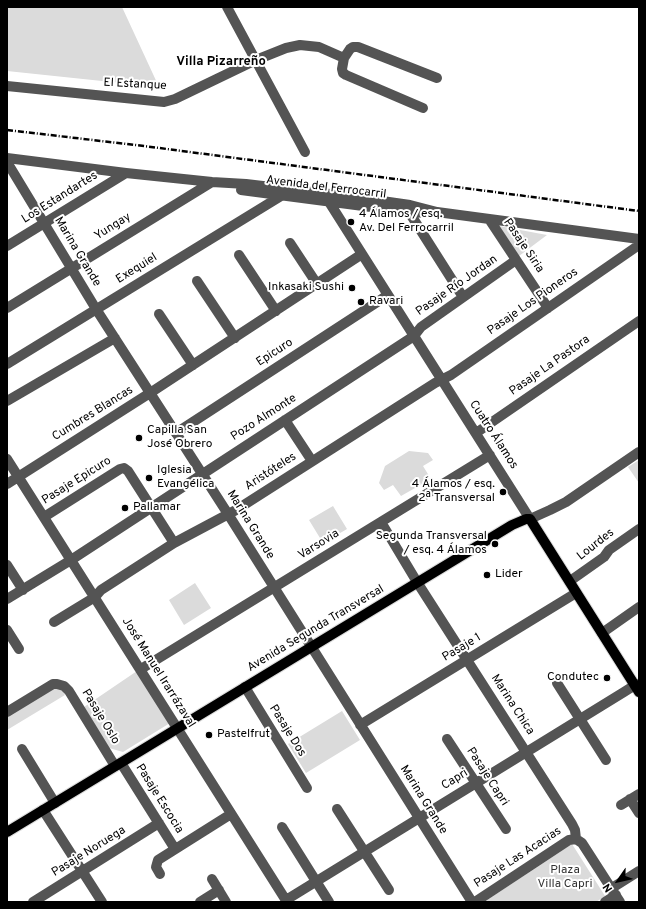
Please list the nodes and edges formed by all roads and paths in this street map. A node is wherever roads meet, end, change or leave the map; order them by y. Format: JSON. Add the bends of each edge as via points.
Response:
{"nodes":[{"id":1,"x":227,"y":7,"type":"edge"},
{"id":2,"x":344,"y":58,"type":"junction"},
{"id":3,"x":256,"y":60,"type":"junction"},
{"id":4,"x":437,"y":78,"type":"dead end"},
{"id":5,"x":7,"y":86,"type":"edge"},
{"id":6,"x":423,"y":108,"type":"dead end"},
{"id":7,"x":305,"y":152,"type":"dead end"},
{"id":8,"x":7,"y":158,"type":"edge"},
{"id":9,"x":7,"y":162,"type":"edge"},
{"id":10,"x":126,"y":173,"type":"junction"},
{"id":11,"x":212,"y":182,"type":"junction"},
{"id":12,"x":281,"y":196,"type":"junction"},
{"id":13,"x":326,"y":198,"type":"junction"},
{"id":14,"x":410,"y":212,"type":"junction"},
{"id":15,"x":437,"y":212,"type":"junction"},
{"id":16,"x":489,"y":219,"type":"junction"},
{"id":17,"x":44,"y":223,"type":"junction"},
{"id":18,"x":639,"y":239,"type":"edge"},
{"id":19,"x":290,"y":243,"type":"dead end"},
{"id":20,"x":639,"y":245,"type":"edge"},
{"id":21,"x":7,"y":246,"type":"edge"},
{"id":22,"x":362,"y":254,"type":"junction"},
{"id":23,"x":239,"y":255,"type":"dead end"},
{"id":24,"x":516,"y":260,"type":"junction"},
{"id":25,"x":72,"y":268,"type":"junction"},
{"id":26,"x":197,"y":281,"type":"dead end"},
{"id":27,"x":317,"y":284,"type":"junction"},
{"id":28,"x":388,"y":296,"type":"junction"},
{"id":29,"x":463,"y":297,"type":"junction"},
{"id":30,"x":7,"y":308,"type":"edge"},
{"id":31,"x":548,"y":308,"type":"junction"},
{"id":32,"x":96,"y":309,"type":"junction"},
{"id":33,"x":276,"y":311,"type":"junction"},
{"id":34,"x":159,"y":314,"type":"dead end"},
{"id":35,"x":639,"y":321,"type":"edge"},
{"id":36,"x":414,"y":336,"type":"junction"},
{"id":37,"x":115,"y":338,"type":"junction"},
{"id":38,"x":235,"y":338,"type":"junction"},
{"id":39,"x":7,"y":364,"type":"edge"},
{"id":40,"x":193,"y":365,"type":"junction"},
{"id":41,"x":442,"y":380,"type":"junction"},
{"id":42,"x":150,"y":393,"type":"junction"},
{"id":43,"x":7,"y":401,"type":"edge"},
{"id":44,"x":285,"y":420,"type":"junction"},
{"id":45,"x":176,"y":432,"type":"junction"},
{"id":46,"x":476,"y":433,"type":"junction"},
{"id":47,"x":639,"y":452,"type":"edge"},
{"id":48,"x":490,"y":455,"type":"junction"},
{"id":49,"x":7,"y":458,"type":"edge"},
{"id":50,"x":312,"y":461,"type":"junction"},
{"id":51,"x":202,"y":474,"type":"junction"},
{"id":52,"x":18,"y":476,"type":"junction"},
{"id":53,"x":7,"y":484,"type":"edge"},
{"id":54,"x":151,"y":507,"type":"junction"},
{"id":55,"x":228,"y":514,"type":"junction"},
{"id":56,"x":44,"y":517,"type":"junction"},
{"id":57,"x":530,"y":518,"type":"junction"},
{"id":58,"x":381,"y":522,"type":"junction"},
{"id":59,"x":639,"y":529,"type":"edge"},
{"id":60,"x":174,"y":543,"type":"junction"},
{"id":61,"x":71,"y":560,"type":"junction"},
{"id":62,"x":7,"y":565,"type":"edge"},
{"id":63,"x":417,"y":582,"type":"junction"},
{"id":64,"x":570,"y":582,"type":"junction"},
{"id":65,"x":274,"y":587,"type":"junction"},
{"id":66,"x":23,"y":590,"type":"junction"},
{"id":67,"x":576,"y":593,"type":"junction"},
{"id":68,"x":95,"y":597,"type":"junction"},
{"id":69,"x":7,"y":599,"type":"edge"},
{"id":70,"x":639,"y":607,"type":"edge"},
{"id":71,"x":54,"y":622,"type":"dead end"},
{"id":72,"x":7,"y":630,"type":"edge"},
{"id":73,"x":602,"y":633,"type":"junction"},
{"id":74,"x":311,"y":647,"type":"junction"},
{"id":75,"x":19,"y":649,"type":"dead end"},
{"id":76,"x":467,"y":659,"type":"junction"},
{"id":77,"x":141,"y":670,"type":"junction"},
{"id":78,"x":557,"y":683,"type":"dead end"},
{"id":79,"x":245,"y":687,"type":"junction"},
{"id":80,"x":638,"y":687,"type":"edge"},
{"id":81,"x":7,"y":712,"type":"edge"},
{"id":82,"x":580,"y":719,"type":"junction"},
{"id":83,"x":360,"y":725,"type":"junction"},
{"id":84,"x":177,"y":729,"type":"junction"},
{"id":85,"x":447,"y":739,"type":"dead end"},
{"id":86,"x":22,"y":749,"type":"dead end"},
{"id":87,"x":527,"y":752,"type":"junction"},
{"id":88,"x":606,"y":760,"type":"dead end"},
{"id":89,"x":118,"y":765,"type":"junction"},
{"id":90,"x":476,"y":783,"type":"junction"},
{"id":91,"x":307,"y":788,"type":"dead end"},
{"id":92,"x":635,"y":796,"type":"edge"},
{"id":93,"x":55,"y":803,"type":"junction"},
{"id":94,"x":621,"y":805,"type":"dead end"},
{"id":95,"x":337,"y":809,"type":"dead end"},
{"id":96,"x":43,"y":810,"type":"junction"},
{"id":97,"x":639,"y":813,"type":"edge"},
{"id":98,"x":231,"y":814,"type":"junction"},
{"id":99,"x":419,"y":818,"type":"junction"},
{"id":100,"x":159,"y":823,"type":"junction"},
{"id":101,"x":282,"y":827,"type":"dead end"},
{"id":102,"x":506,"y":829,"type":"dead end"},
{"id":103,"x":7,"y":832,"type":"edge"},
{"id":104,"x":576,"y":838,"type":"junction"},
{"id":105,"x":175,"y":849,"type":"junction"},
{"id":106,"x":364,"y":851,"type":"junction"},
{"id":107,"x":639,"y":870,"type":"edge"},
{"id":108,"x":82,"y":871,"type":"junction"},
{"id":109,"x":160,"y":874,"type":"dead end"},
{"id":110,"x":212,"y":879,"type":"dead end"},
{"id":111,"x":316,"y":881,"type":"junction"},
{"id":112,"x":219,"y":890,"type":"junction"},
{"id":113,"x":389,"y":890,"type":"dead end"},
{"id":114,"x":616,"y":895,"type":"edge"},
{"id":115,"x":286,"y":901,"type":"edge"},
{"id":116,"x":32,"y":902,"type":"edge"},
{"id":117,"x":102,"y":902,"type":"edge"},
{"id":118,"x":200,"y":902,"type":"edge"},
{"id":119,"x":226,"y":902,"type":"edge"},
{"id":120,"x":329,"y":902,"type":"edge"},
{"id":121,"x":472,"y":902,"type":"edge"},
{"id":122,"x":475,"y":902,"type":"edge"},
{"id":123,"x":606,"y":902,"type":"edge"}],
"edges":[{"from":1,"to":3,"type":"street"},
{"from":2,"to":3,"type":"street","name":"El Estanque","via":[[320,47],[300,45]]},
{"from":2,"to":4,"type":"street","via":[[350,49],[358,47]]},
{"from":2,"to":6,"type":"street","via":[[342,68],[346,75]]},
{"from":3,"to":5,"type":"street","name":"El Estanque","via":[[164,102]]},
{"from":3,"to":7,"type":"street"},
{"from":8,"to":10,"type":"street","name":"Avenida del Ferrocarril"},
{"from":9,"to":17,"type":"street","name":"Marina Grande"},
{"from":10,"to":11,"type":"street","name":"Avenida del Ferrocarril"},
{"from":10,"to":17,"type":"street","name":"Los Estandartes"},
{"from":11,"to":12,"type":"street","name":"Avenida del Ferrocarril"},
{"from":11,"to":13,"type":"street","name":"Avenida del Ferrocarril","via":[[246,184]]},
{"from":11,"to":25,"type":"street","name":"Yungay"},
{"from":12,"to":13,"type":"street","name":"Avenida del Ferrocarril"},
{"from":12,"to":32,"type":"street","name":"Exequiel"},
{"from":13,"to":14,"type":"street","name":"Avenida del Ferrocarril"},
{"from":13,"to":15,"type":"street","name":"Avenida del Ferrocarril","via":[[410,205]]},
{"from":13,"to":22,"type":"street","name":"Cuatro Álamos"},
{"from":14,"to":15,"type":"street","name":"Avenida del Ferrocarril"},
{"from":14,"to":29,"type":"street"},
{"from":15,"to":16,"type":"street","name":"Avenida del Ferrocarril"},
{"from":16,"to":18,"type":"street","name":"Avenida del Ferrocarril"},
{"from":16,"to":24,"type":"street","name":"Pasaje Siria"},
{"from":17,"to":21,"type":"street","name":"Los Estandartes"},
{"from":17,"to":25,"type":"street","name":"Marina Grande"},
{"from":19,"to":27,"type":"street"},
{"from":20,"to":31,"type":"street","name":"Pasaje Los Pioneros"},
{"from":22,"to":27,"type":"street","name":"Cumbres Blancas"},
{"from":22,"to":28,"type":"street","name":"Cuatro Álamos"},
{"from":23,"to":33,"type":"street"},
{"from":24,"to":29,"type":"street","name":"Pasaje Río Jordan"},
{"from":24,"to":31,"type":"street","name":"Pasaje Siria"},
{"from":25,"to":30,"type":"street","name":"Yungay"},
{"from":25,"to":32,"type":"street","name":"Marina Grande"},
{"from":26,"to":38,"type":"street"},
{"from":27,"to":33,"type":"street","name":"Cumbres Blancas"},
{"from":28,"to":36,"type":"street","name":"Cuatro Álamos"},
{"from":28,"to":45,"type":"street","name":"Epicuro"},
{"from":29,"to":36,"type":"street","name":"Pasaje Río Jordan","via":[[420,327]]},
{"from":31,"to":41,"type":"street","name":"Pasaje Los Pioneros"},
{"from":32,"to":37,"type":"street","name":"Marina Grande"},
{"from":32,"to":39,"type":"street","name":"Exequiel"},
{"from":33,"to":38,"type":"street","name":"Cumbres Blancas"},
{"from":34,"to":40,"type":"street"},
{"from":35,"to":46,"type":"street","name":"Pasaje La Pastora"},
{"from":36,"to":41,"type":"street","name":"Cuatro Álamos"},
{"from":36,"to":44,"type":"street","name":"Pozo Almonte"},
{"from":37,"to":42,"type":"street","name":"Marina Grande"},
{"from":37,"to":43,"type":"street"},
{"from":38,"to":40,"type":"street","name":"Cumbres Blancas"},
{"from":40,"to":42,"type":"street","name":"Cumbres Blancas"},
{"from":41,"to":46,"type":"street","name":"Cuatro Álamos"},
{"from":41,"to":50,"type":"street","name":"Aristóteles"},
{"from":42,"to":45,"type":"street","name":"Marina Grande"},
{"from":42,"to":52,"type":"street","name":"Cumbres Blancas"},
{"from":44,"to":50,"type":"street"},
{"from":44,"to":51,"type":"street","name":"Pozo Almonte"},
{"from":45,"to":51,"type":"street","name":"Marina Grande"},
{"from":46,"to":48,"type":"street","name":"Cuatro Álamos"},
{"from":47,"to":57,"type":"street","name":"Avenida Segunda Transversal","via":[[566,502]]},
{"from":48,"to":57,"type":"street","name":"Cuatro Álamos"},
{"from":48,"to":58,"type":"street","name":"Varsovia"},
{"from":49,"to":52,"type":"street","name":"José Manuel Irarrázaval"},
{"from":50,"to":55,"type":"street","name":"Aristóteles"},
{"from":51,"to":54,"type":"street","name":"Pozo Almonte"},
{"from":51,"to":55,"type":"street","name":"Marina Grande"},
{"from":52,"to":53,"type":"street","name":"Cumbres Blancas"},
{"from":52,"to":56,"type":"street","name":"José Manuel Irarrázaval"},
{"from":54,"to":56,"type":"street","name":"Pasaje Epicuro","via":[[124,468]]},
{"from":54,"to":60,"type":"street"},
{"from":54,"to":61,"type":"street","name":"Pozo Almonte"},
{"from":55,"to":60,"type":"street","name":"Aristóteles"},
{"from":55,"to":65,"type":"street","name":"Marina Grande"},
{"from":56,"to":61,"type":"street","name":"José Manuel Irarrázaval"},
{"from":57,"to":63,"type":"main road","name":"Avenida Segunda Transversal","via":[[512,525]]},
{"from":57,"to":64,"type":"main road","name":"Cuatro Álamos"},
{"from":58,"to":63,"type":"street","name":"Marina Chica"},
{"from":58,"to":65,"type":"street","name":"Varsovia"},
{"from":59,"to":64,"type":"street","name":"Lourdes"},
{"from":60,"to":68,"type":"street","name":"Aristóteles","via":[[101,590]]},
{"from":61,"to":66,"type":"street","name":"Pozo Almonte"},
{"from":61,"to":68,"type":"street","name":"José Manuel Irarrázaval"},
{"from":62,"to":66,"type":"street"},
{"from":63,"to":74,"type":"main road","name":"Avenida Segunda Transversal"},
{"from":63,"to":76,"type":"street","name":"Marina Chica"},
{"from":64,"to":67,"type":"main road","name":"Cuatro Álamos"},
{"from":65,"to":74,"type":"street","name":"Marina Grande"},
{"from":65,"to":77,"type":"street","name":"Varsovia"},
{"from":66,"to":69,"type":"street","name":"Pozo Almonte"},
{"from":67,"to":73,"type":"main road","name":"Cuatro Álamos"},
{"from":67,"to":76,"type":"street","name":"Pasaje 1"},
{"from":68,"to":71,"type":"street","name":"Aristóteles"},
{"from":68,"to":77,"type":"street","name":"José Manuel Irarrázaval"},
{"from":70,"to":73,"type":"street"},
{"from":72,"to":75,"type":"street"},
{"from":73,"to":80,"type":"main road","name":"Cuatro Álamos"},
{"from":74,"to":79,"type":"main road","name":"Avenida Segunda Transversal"},
{"from":74,"to":83,"type":"street","name":"Marina Grande"},
{"from":76,"to":83,"type":"street","name":"Pasaje 1"},
{"from":76,"to":87,"type":"street","name":"Marina Chica"},
{"from":77,"to":84,"type":"street","name":"José Manuel Irarrázaval"},
{"from":78,"to":82,"type":"street"},
{"from":79,"to":84,"type":"main road","name":"Avenida Segunda Transversal"},
{"from":79,"to":91,"type":"street","name":"Pasaje Dos"},
{"from":80,"to":82,"type":"street","name":"Capri"},
{"from":81,"to":89,"type":"street","name":"Pasaje Oslo","via":[[50,686],[61,684]]},
{"from":82,"to":87,"type":"street","name":"Capri"},
{"from":82,"to":88,"type":"street"},
{"from":83,"to":99,"type":"street","name":"Marina Grande"},
{"from":84,"to":89,"type":"main road","name":"Avenida Segunda Transversal"},
{"from":84,"to":98,"type":"street","name":"José Manuel Irarrázaval"},
{"from":85,"to":90,"type":"street","name":"Pasaje Capri"},
{"from":86,"to":93,"type":"street"},
{"from":87,"to":90,"type":"street","name":"Capri"},
{"from":87,"to":104,"type":"street","name":"Marina Chica","via":[[572,824]]},
{"from":89,"to":93,"type":"main road","name":"Avenida Segunda Transversal"},
{"from":89,"to":100,"type":"street","name":"Pasaje Escocia"},
{"from":90,"to":99,"type":"street","name":"Capri"},
{"from":90,"to":102,"type":"street","name":"Pasaje Capri"},
{"from":92,"to":94,"type":"street"},
{"from":92,"to":97,"type":"street"},
{"from":93,"to":96,"type":"main road","name":"Avenida Segunda Transversal"},
{"from":95,"to":106,"type":"street"},
{"from":96,"to":103,"type":"main road","name":"Avenida Segunda Transversal"},
{"from":96,"to":108,"type":"street"},
{"from":98,"to":105,"type":"street","name":"Pasaje Escocia"},
{"from":98,"to":115,"type":"street","name":"José Manuel Irarrázaval"},
{"from":99,"to":106,"type":"street","name":"Capri"},
{"from":99,"to":121,"type":"street","name":"Marina Grande"},
{"from":100,"to":105,"type":"street","name":"Pasaje Escocia"},
{"from":100,"to":108,"type":"street","name":"Pasaje Noruega"},
{"from":101,"to":111,"type":"street"},
{"from":104,"to":114,"type":"street","name":"Marina Chica","via":[[582,843]]},
{"from":104,"to":122,"type":"street","name":"Pasaje Las Acacias","via":[[569,840]]},
{"from":105,"to":109,"type":"street","name":"Pasaje Escocia","via":[[156,862]]},
{"from":106,"to":111,"type":"street","name":"Capri"},
{"from":106,"to":113,"type":"street"},
{"from":107,"to":114,"type":"street"},
{"from":108,"to":116,"type":"street","name":"Pasaje Noruega"},
{"from":108,"to":117,"type":"street"},
{"from":110,"to":112,"type":"street"},
{"from":111,"to":115,"type":"street","name":"Capri"},
{"from":111,"to":120,"type":"street"},
{"from":112,"to":118,"type":"street"},
{"from":112,"to":119,"type":"street"},
{"from":114,"to":123,"type":"street"}]}
